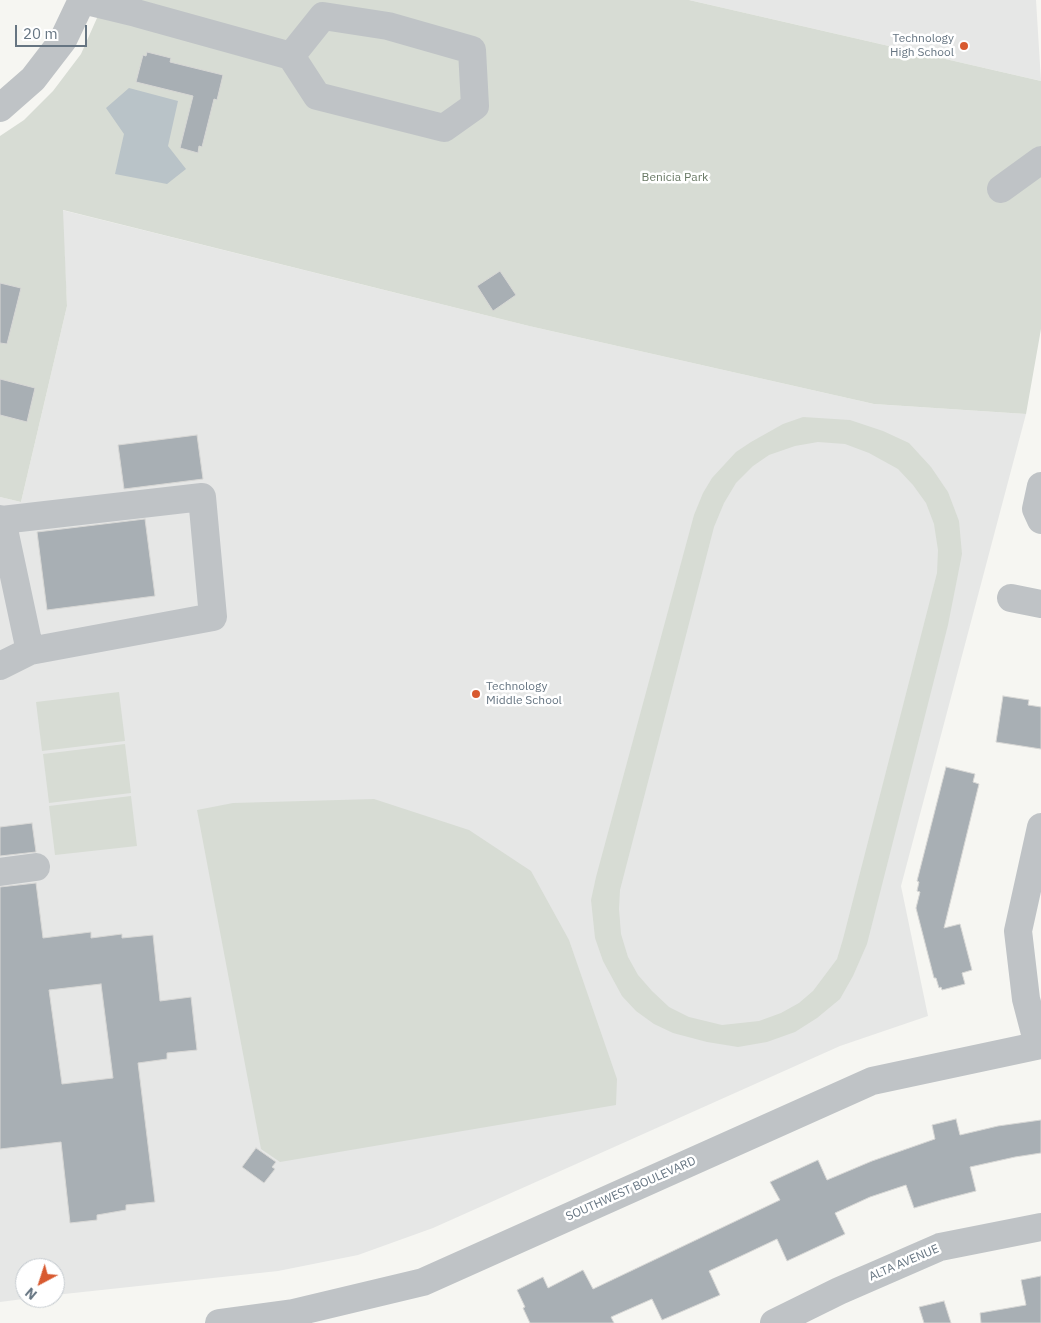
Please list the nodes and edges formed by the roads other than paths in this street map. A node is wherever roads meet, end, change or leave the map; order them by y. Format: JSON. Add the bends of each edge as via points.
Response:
{"nodes":[{"id":1,"x":82,"y":0,"type":"edge"},
{"id":2,"x":138,"y":7,"type":"edge"},
{"id":3,"x":291,"y":56,"type":"junction"},
{"id":4,"x":0,"y":108,"type":"edge"},
{"id":5,"x":1041,"y":160,"type":"edge"},
{"id":6,"x":1002,"y":189,"type":"dead end"},
{"id":7,"x":1041,"y":486,"type":"edge"},
{"id":8,"x":1,"y":519,"type":"edge"},
{"id":9,"x":1041,"y":520,"type":"edge"},
{"id":10,"x":1011,"y":598,"type":"dead end"},
{"id":11,"x":1041,"y":604,"type":"edge"},
{"id":12,"x":30,"y":651,"type":"junction"},
{"id":13,"x":0,"y":666,"type":"edge"},
{"id":14,"x":1041,"y":827,"type":"edge"},
{"id":15,"x":36,"y":867,"type":"dead end"},
{"id":16,"x":0,"y":872,"type":"edge"},
{"id":17,"x":1040,"y":1045,"type":"edge"},
{"id":18,"x":1041,"y":1227,"type":"edge"},
{"id":19,"x":219,"y":1323,"type":"edge"},
{"id":20,"x":774,"y":1323,"type":"edge"}],
"edges":[{"from":1,"to":2,"type":"street"},
{"from":1,"to":4,"type":"street","via":[[64,40],[33,79]]},
{"from":2,"to":3,"type":"street"},
{"from":3,"to":3,"type":"street","via":[[317,96],[444,128],[475,106],[472,50],[388,26],[323,16]]},
{"from":5,"to":6,"type":"street"},
{"from":7,"to":9,"type":"street","via":[[1036,509]]},
{"from":8,"to":12,"type":"street"},
{"from":8,"to":12,"type":"street","via":[[202,497],[213,617]]},
{"from":10,"to":11,"type":"street"},
{"from":12,"to":13,"type":"street"},
{"from":14,"to":17,"type":"street","via":[[1018,932],[1026,999]]},
{"from":15,"to":16,"type":"street"},
{"from":17,"to":19,"type":"street","name":"SOUTHWEST BOULEVARD","via":[[872,1081],[424,1282],[293,1313]]},
{"from":18,"to":20,"type":"street","name":"ALTA AVENUE","via":[[940,1248]]}]}
